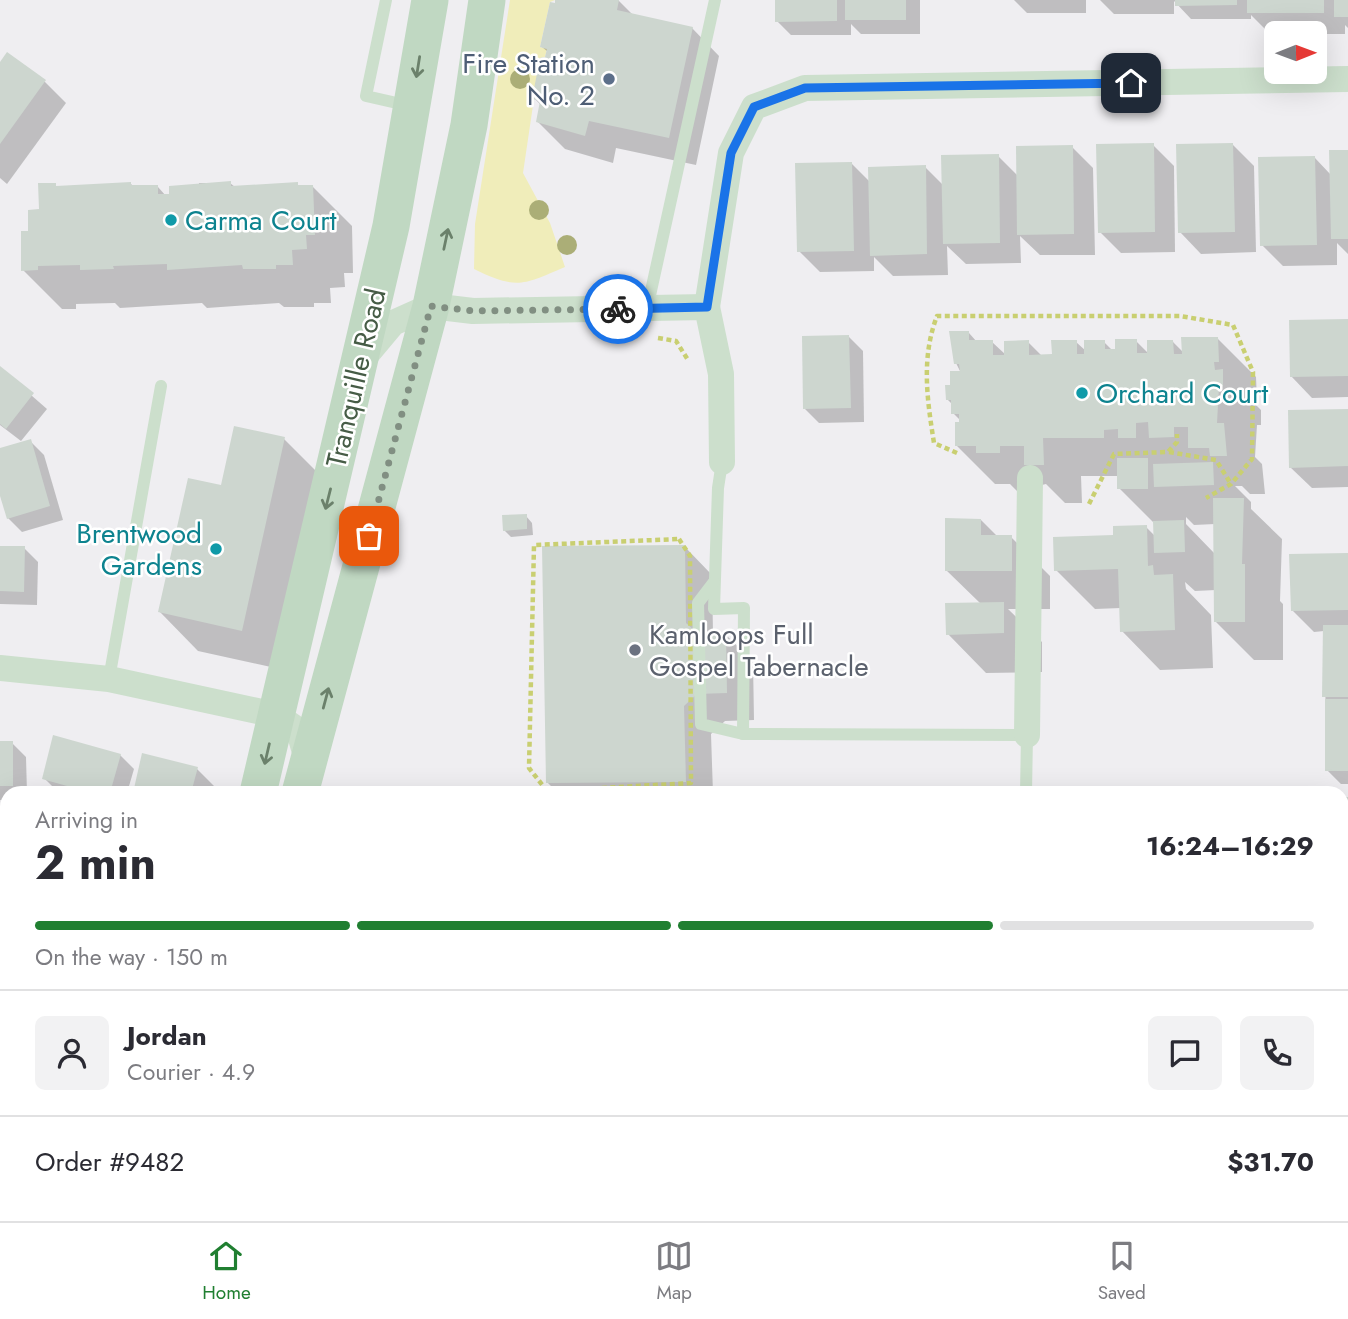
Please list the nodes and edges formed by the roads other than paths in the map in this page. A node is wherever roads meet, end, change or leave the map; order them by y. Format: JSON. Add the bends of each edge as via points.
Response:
{"nodes":[{"id":1,"x":386,"y":0,"type":"edge"},
{"id":2,"x":430,"y":0,"type":"edge"},
{"id":3,"x":487,"y":0,"type":"edge"},
{"id":4,"x":715,"y":0,"type":"edge"},
{"id":5,"x":1348,"y":79,"type":"edge"},
{"id":6,"x":412,"y":106,"type":"junction"},
{"id":7,"x":431,"y":306,"type":"junction"},
{"id":8,"x":707,"y":307,"type":"junction"},
{"id":9,"x":647,"y":309,"type":"junction"},
{"id":10,"x":361,"y":361,"type":"junction"},
{"id":11,"x":161,"y":386,"type":"dead end"},
{"id":12,"x":722,"y":462,"type":"joint"},
{"id":13,"x":1030,"y":478,"type":"dead end"},
{"id":14,"x":714,"y":582,"type":"junction"},
{"id":15,"x":0,"y":668,"type":"edge"},
{"id":16,"x":109,"y":679,"type":"junction"},
{"id":17,"x":276,"y":715,"type":"junction"},
{"id":18,"x":743,"y":734,"type":"junction"},
{"id":19,"x":1027,"y":735,"type":"junction"},
{"id":20,"x":304,"y":778,"type":"edge"},
{"id":21,"x":260,"y":786,"type":"edge"},
{"id":22,"x":1026,"y":786,"type":"edge"}],
"edges":[{"from":1,"to":6,"type":"lane","via":[[366,96]]},
{"from":2,"to":6,"type":"main road","name":"Tranquille Road","one_way":true},
{"from":7,"to":3,"type":"main road","name":"Tranquille Road","one_way":true,"via":[[469,125]]},
{"from":4,"to":9,"type":"lane"},
{"from":5,"to":8,"type":"street","via":[[805,88],[754,107],[731,153]]},
{"from":6,"to":10,"type":"main road","name":"Tranquille Road"},
{"from":7,"to":9,"type":"street","via":[[473,311]]},
{"from":7,"to":10,"type":"street","via":[[393,323]]},
{"from":20,"to":7,"type":"main road","name":"Tranquille Road","one_way":true},
{"from":8,"to":9,"type":"street"},
{"from":8,"to":12,"type":"street","via":[[721,374]]},
{"from":10,"to":17,"type":"main road","name":"Tranquille Road","one_way":true},
{"from":11,"to":16,"type":"lane"},
{"from":12,"to":14,"type":"lane"},
{"from":13,"to":19,"type":"street"},
{"from":14,"to":18,"type":"lane","via":[[714,609],[744,608]]},
{"from":14,"to":18,"type":"lane","via":[[698,603],[701,723]]},
{"from":15,"to":16,"type":"street"},
{"from":16,"to":17,"type":"street"},
{"from":17,"to":20,"type":"street","via":[[299,731]]},
{"from":17,"to":21,"type":"main road","name":"Tranquille Road","one_way":true},
{"from":18,"to":19,"type":"lane"},
{"from":19,"to":22,"type":"lane"}]}
